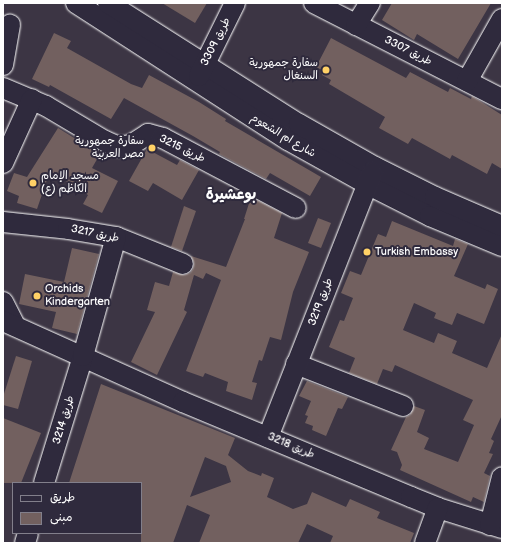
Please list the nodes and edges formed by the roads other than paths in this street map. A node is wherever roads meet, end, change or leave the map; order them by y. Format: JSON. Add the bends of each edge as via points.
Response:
{"nodes":[{"id":1,"x":76,"y":3,"type":"edge"},
{"id":2,"x":108,"y":3,"type":"edge"},
{"id":3,"x":235,"y":3,"type":"edge"},
{"id":4,"x":314,"y":3,"type":"edge"},
{"id":5,"x":370,"y":3,"type":"edge"},
{"id":6,"x":502,"y":19,"type":"edge"},
{"id":7,"x":10,"y":25,"type":"dead end"},
{"id":8,"x":356,"y":25,"type":"junction"},
{"id":9,"x":3,"y":65,"type":"edge"},
{"id":10,"x":200,"y":73,"type":"junction"},
{"id":11,"x":467,"y":82,"type":"junction"},
{"id":12,"x":3,"y":88,"type":"edge"},
{"id":13,"x":32,"y":99,"type":"junction"},
{"id":14,"x":502,"y":99,"type":"edge"},
{"id":15,"x":3,"y":163,"type":"edge"},
{"id":16,"x":371,"y":176,"type":"junction"},
{"id":17,"x":296,"y":208,"type":"dead end"},
{"id":18,"x":3,"y":222,"type":"edge"},
{"id":19,"x":502,"y":226,"type":"edge"},
{"id":20,"x":116,"y":237,"type":"junction"},
{"id":21,"x":502,"y":246,"type":"edge"},
{"id":22,"x":183,"y":264,"type":"dead end"},
{"id":23,"x":3,"y":302,"type":"edge"},
{"id":24,"x":9,"y":324,"type":"edge"},
{"id":25,"x":83,"y":356,"type":"junction"},
{"id":26,"x":296,"y":364,"type":"junction"},
{"id":27,"x":402,"y":406,"type":"dead end"},
{"id":28,"x":268,"y":437,"type":"junction"},
{"id":29,"x":502,"y":477,"type":"edge"},
{"id":30,"x":44,"y":482,"type":"edge"},
{"id":31,"x":438,"y":508,"type":"junction"},
{"id":32,"x":496,"y":526,"type":"edge"},
{"id":33,"x":425,"y":543,"type":"edge"}],
"edges":[{"from":1,"to":10,"type":"street","name":"شارع ام الشعوم"},
{"from":2,"to":10,"type":"street","name":"شارع ام الشعوم"},
{"from":3,"to":10,"type":"street","name":"طريق 3309"},
{"from":4,"to":8,"type":"street","name":"طريق 3307"},
{"from":5,"to":8,"type":"street"},
{"from":6,"to":11,"type":"street"},
{"from":7,"to":9,"type":"street"},
{"from":8,"to":11,"type":"street","name":"طريق 3307"},
{"from":10,"to":16,"type":"street","name":"شارع ام الشعوم","via":[[300,124]]},
{"from":11,"to":14,"type":"street","name":"طريق 3307"},
{"from":12,"to":13,"type":"street","name":"طريق 3215"},
{"from":13,"to":15,"type":"street"},
{"from":13,"to":17,"type":"street","name":"طريق 3215","via":[[119,147],[126,147],[148,134],[159,137]]},
{"from":16,"to":19,"type":"street","name":"شارع ام الشعوم","via":[[435,197]]},
{"from":16,"to":21,"type":"street","name":"شارع ام الشعوم","via":[[430,216]]},
{"from":16,"to":26,"type":"street","name":"طريق 3219"},
{"from":18,"to":20,"type":"street","name":"طريق 3217","via":[[74,229]]},
{"from":20,"to":22,"type":"street","name":"طريق 3217"},
{"from":20,"to":25,"type":"street"},
{"from":23,"to":24,"type":"street"},
{"from":24,"to":25,"type":"street","name":"طريق 3218"},
{"from":25,"to":28,"type":"street","name":"طريق 3218","via":[[183,402]]},
{"from":25,"to":30,"type":"street","name":"طريق 3214"},
{"from":26,"to":27,"type":"street"},
{"from":26,"to":28,"type":"street","name":"طريق 3219"},
{"from":28,"to":31,"type":"street","name":"طريق 3218"},
{"from":29,"to":32,"type":"street"},
{"from":31,"to":32,"type":"street","name":"طريق 3218"},
{"from":31,"to":33,"type":"street"}]}
